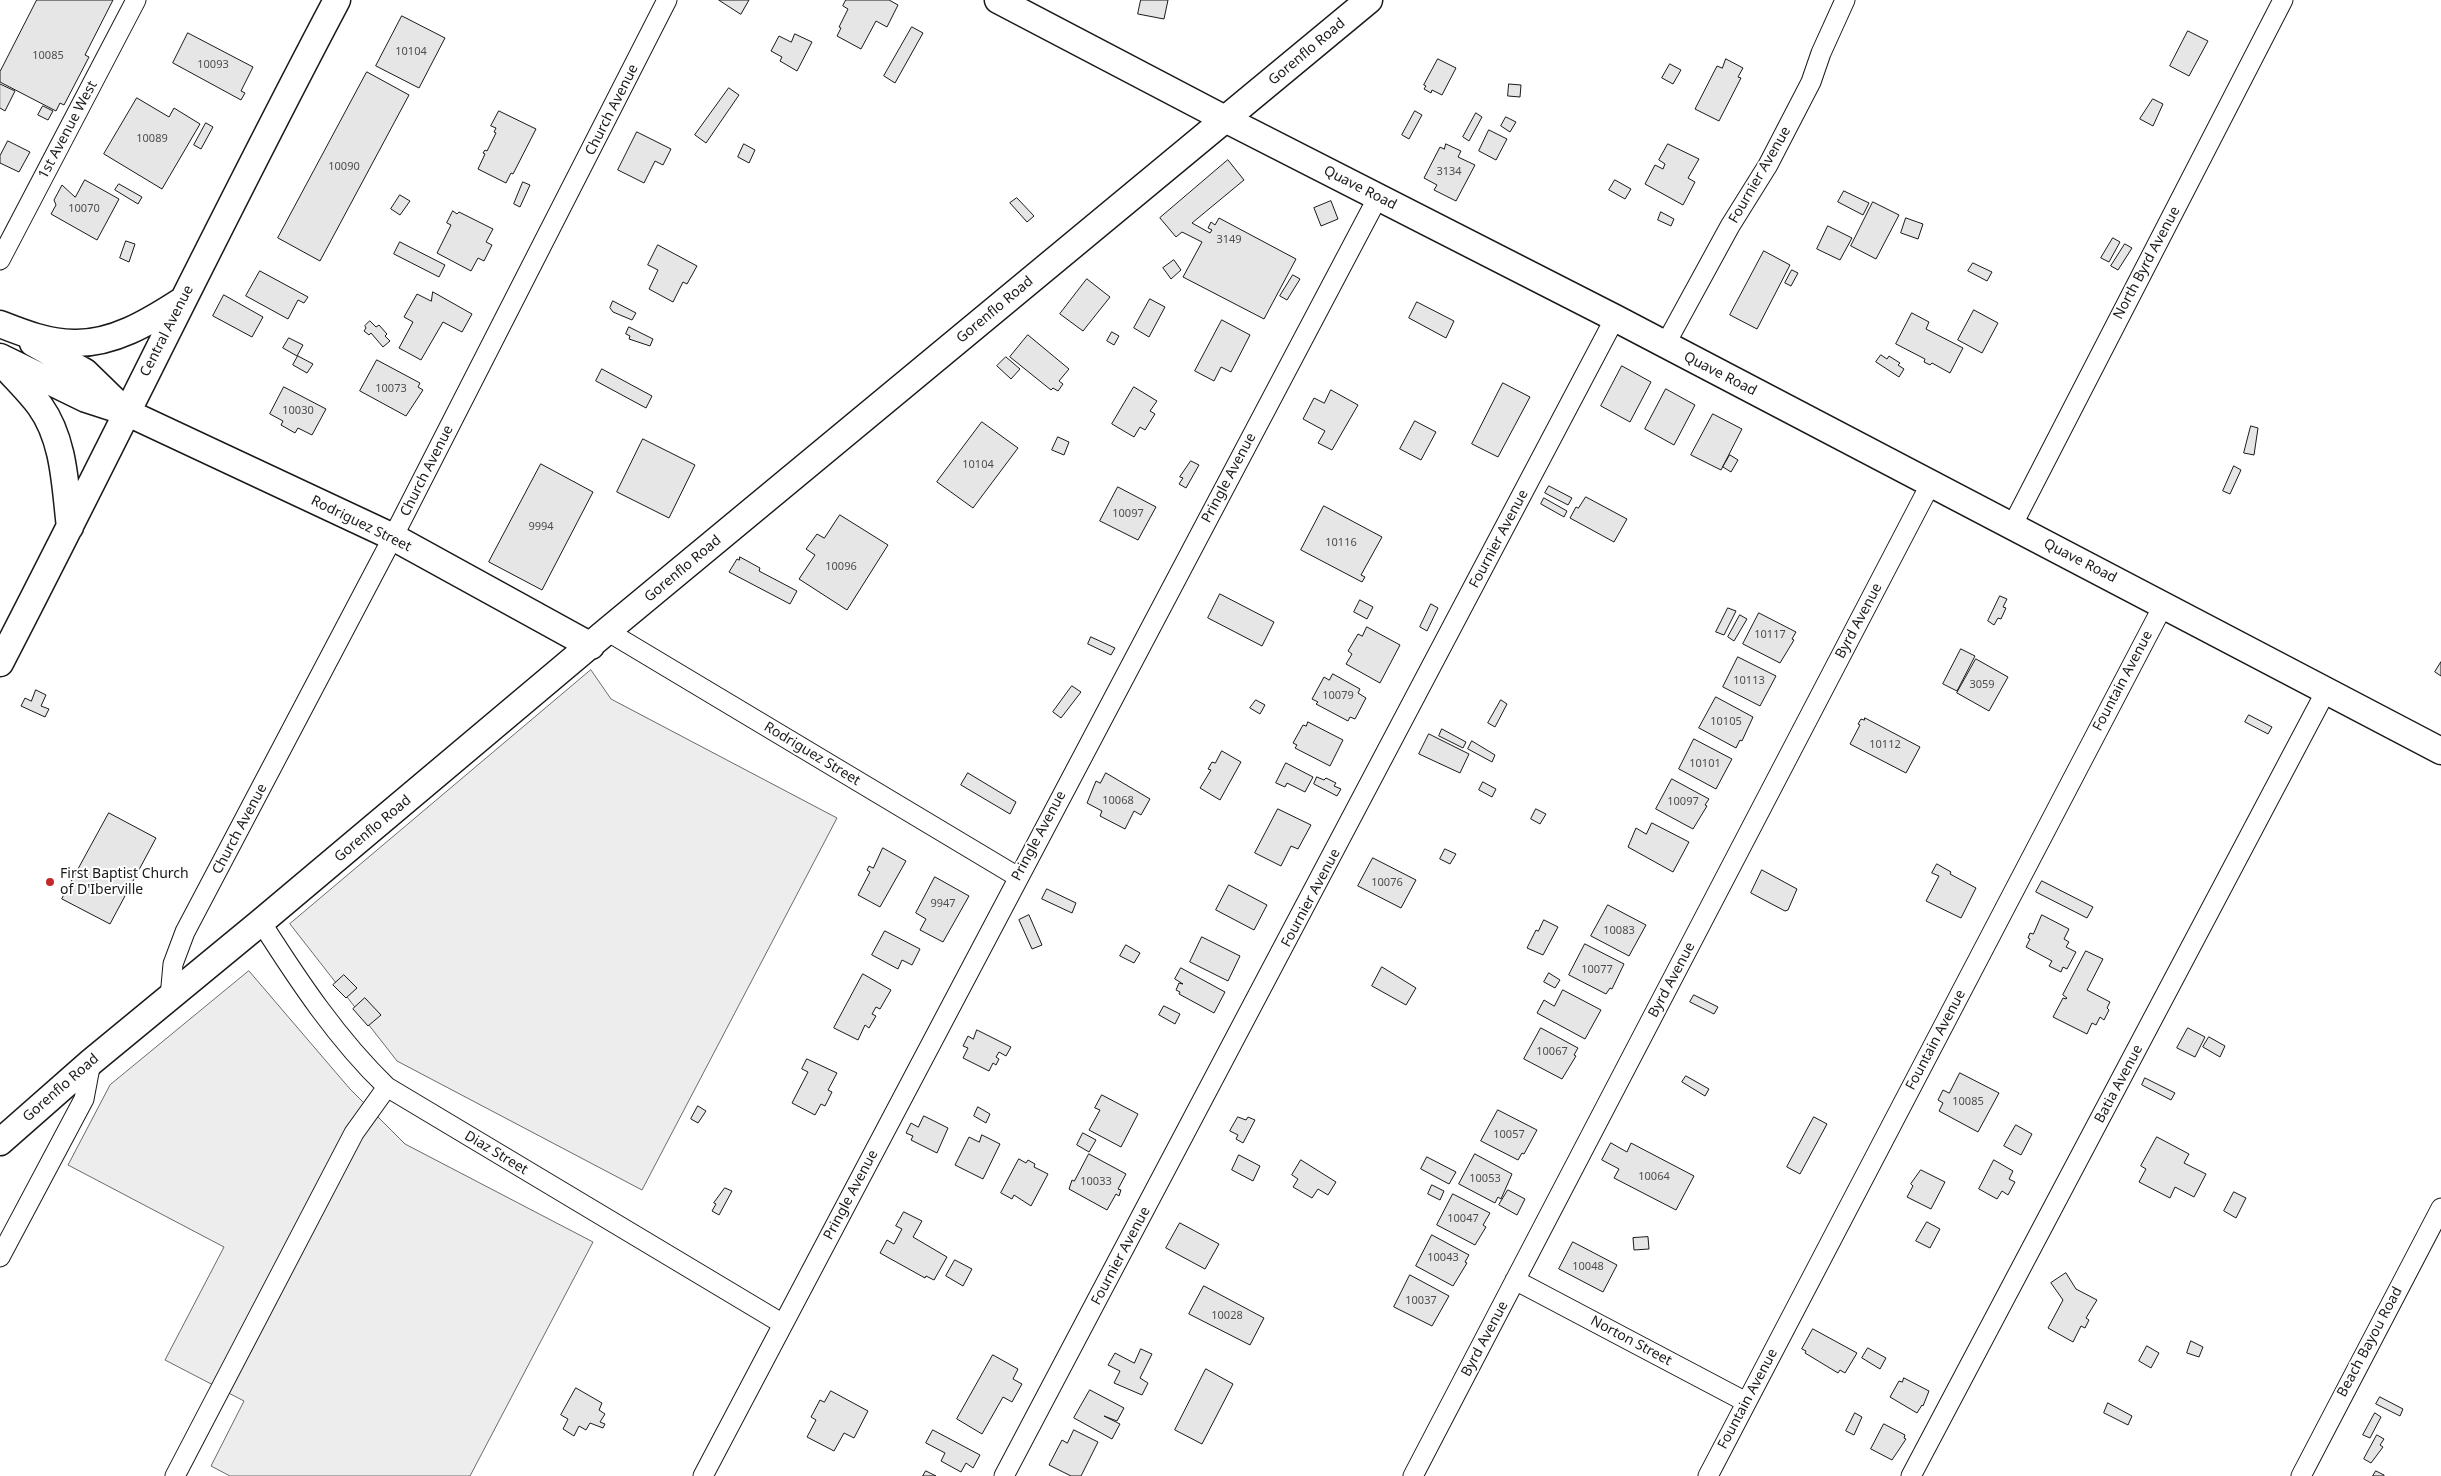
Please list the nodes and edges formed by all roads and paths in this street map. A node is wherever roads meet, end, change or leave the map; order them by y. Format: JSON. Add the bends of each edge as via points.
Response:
{"nodes":[{"id":1,"x":136,"y":0,"type":"edge"},
{"id":2,"x":337,"y":0,"type":"edge"},
{"id":3,"x":667,"y":0,"type":"edge"},
{"id":4,"x":998,"y":0,"type":"edge"},
{"id":5,"x":1369,"y":0,"type":"edge"},
{"id":6,"x":1845,"y":0,"type":"edge"},
{"id":7,"x":2283,"y":0,"type":"edge"},
{"id":8,"x":1225,"y":119,"type":"junction"},
{"id":9,"x":1378,"y":197,"type":"junction"},
{"id":10,"x":0,"y":260,"type":"edge"},
{"id":11,"x":181,"y":302,"type":"junction"},
{"id":12,"x":1615,"y":318,"type":"junction"},
{"id":13,"x":0,"y":324,"type":"edge"},
{"id":14,"x":1666,"y":345,"type":"junction"},
{"id":15,"x":0,"y":359,"type":"edge"},
{"id":16,"x":126,"y":412,"type":"junction"},
{"id":17,"x":1931,"y":483,"type":"junction"},
{"id":18,"x":2012,"y":526,"type":"junction"},
{"id":19,"x":70,"y":527,"type":"junction"},
{"id":20,"x":393,"y":538,"type":"junction"},
{"id":21,"x":2164,"y":604,"type":"junction"},
{"id":22,"x":599,"y":639,"type":"junction"},
{"id":23,"x":0,"y":663,"type":"edge"},
{"id":24,"x":2326,"y":691,"type":"junction"},
{"id":25,"x":2441,"y":751,"type":"edge"},
{"id":26,"x":1018,"y":877,"type":"junction"},
{"id":27,"x":262,"y":922,"type":"junction"},
{"id":28,"x":170,"y":996,"type":"junction"},
{"id":29,"x":91,"y":1062,"type":"junction"},
{"id":30,"x":387,"y":1086,"type":"junction"},
{"id":31,"x":0,"y":1142,"type":"edge"},
{"id":32,"x":2441,"y":1208,"type":"edge"},
{"id":33,"x":0,"y":1257,"type":"edge"},
{"id":34,"x":1515,"y":1280,"type":"junction"},
{"id":35,"x":783,"y":1324,"type":"junction"},
{"id":36,"x":1746,"y":1402,"type":"junction"},
{"id":37,"x":175,"y":1476,"type":"edge"},
{"id":38,"x":703,"y":1476,"type":"edge"},
{"id":39,"x":1004,"y":1476,"type":"edge"},
{"id":40,"x":1413,"y":1476,"type":"edge"},
{"id":41,"x":1708,"y":1476,"type":"edge"},
{"id":42,"x":1911,"y":1476,"type":"edge"},
{"id":43,"x":2301,"y":1476,"type":"edge"}],
"edges":[{"from":1,"to":10,"type":"street","name":"1st Avenue West"},
{"from":2,"to":11,"type":"street","name":"Central Avenue"},
{"from":3,"to":20,"type":"street","name":"Church Avenue"},
{"from":4,"to":8,"type":"street","name":"Quave Road"},
{"from":5,"to":8,"type":"street","name":"Gorenflo Road"},
{"from":6,"to":14,"type":"street","name":"Fournier Avenue","via":[[1811,82]]},
{"from":7,"to":18,"type":"street","name":"North Byrd Avenue"},
{"from":8,"to":9,"type":"street","name":"Quave Road"},
{"from":8,"to":22,"type":"street","name":"Gorenflo Road"},
{"from":9,"to":12,"type":"street","name":"Quave Road"},
{"from":9,"to":26,"type":"street","name":"Pringle Avenue"},
{"from":11,"to":13,"type":"street","via":[[142,326],[106,338],[74,343],[35,337]]},
{"from":11,"to":16,"type":"street","name":"Central Avenue"},
{"from":12,"to":14,"type":"street","name":"Quave Road"},
{"from":12,"to":39,"type":"street","name":"Fournier Avenue"},
{"from":13,"to":16,"type":"street","name":"Rodriguez Street","via":[[85,372]]},
{"from":14,"to":17,"type":"street","name":"Quave Road"},
{"from":15,"to":16,"type":"street","name":"Rodriguez Street","via":[[86,399]]},
{"from":15,"to":19,"type":"street","via":[[40,406],[52,426],[60,452]]},
{"from":16,"to":19,"type":"street","name":"Central Avenue"},
{"from":16,"to":20,"type":"street","name":"Rodriguez Street"},
{"from":17,"to":18,"type":"street","name":"Quave Road"},
{"from":17,"to":34,"type":"street","name":"Byrd Avenue"},
{"from":18,"to":21,"type":"street","name":"Quave Road"},
{"from":19,"to":23,"type":"street","name":"Central Avenue"},
{"from":20,"to":22,"type":"street","name":"Rodriguez Street"},
{"from":20,"to":28,"type":"street","name":"Church Avenue","via":[[185,932],[173,964]]},
{"from":21,"to":24,"type":"street","name":"Quave Road"},
{"from":21,"to":36,"type":"street","name":"Fountain Avenue"},
{"from":22,"to":26,"type":"street","name":"Rodriguez Street"},
{"from":22,"to":27,"type":"street","name":"Gorenflo Road"},
{"from":24,"to":25,"type":"street","name":"Quave Road"},
{"from":24,"to":42,"type":"street","name":"Batia Avenue"},
{"from":26,"to":35,"type":"street","name":"Pringle Avenue"},
{"from":27,"to":28,"type":"street","name":"Gorenflo Road"},
{"from":27,"to":30,"type":"street","name":"Diaz Street","via":[[291,969],[332,1024],[372,1073]]},
{"from":28,"to":29,"type":"street","name":"Gorenflo Road"},
{"from":29,"to":31,"type":"street","name":"Gorenflo Road"},
{"from":29,"to":33,"type":"street","via":[[84,1099]]},
{"from":30,"to":35,"type":"street","name":"Diaz Street"},
{"from":30,"to":37,"type":"street","via":[[354,1133]]},
{"from":32,"to":43,"type":"street","name":"Beach Bayou Road"},
{"from":34,"to":36,"type":"street","name":"Norton Street"},
{"from":34,"to":40,"type":"street","name":"Byrd Avenue"},
{"from":35,"to":38,"type":"street","name":"Pringle Avenue"},
{"from":36,"to":41,"type":"street","name":"Fountain Avenue"}]}
